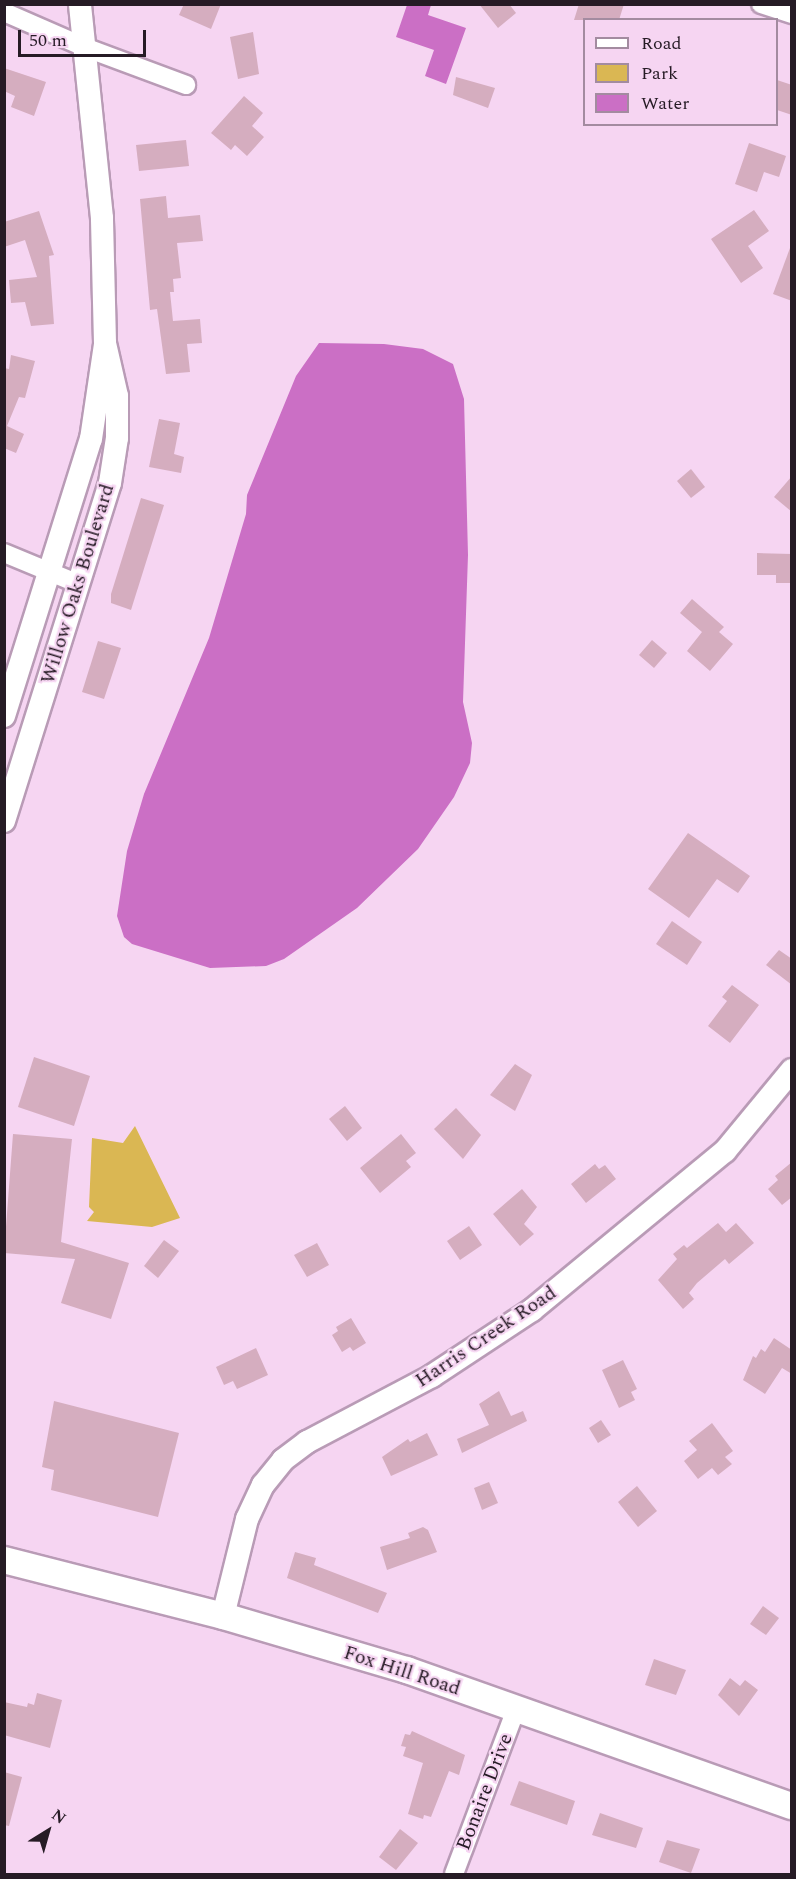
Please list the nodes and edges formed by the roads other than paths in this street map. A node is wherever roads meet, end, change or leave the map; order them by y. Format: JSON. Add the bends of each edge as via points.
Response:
{"nodes":[{"id":1,"x":80,"y":4,"type":"edge"},
{"id":2,"x":760,"y":4,"type":"edge"},
{"id":3,"x":4,"y":12,"type":"edge"},
{"id":4,"x":792,"y":14,"type":"edge"},
{"id":5,"x":84,"y":47,"type":"junction"},
{"id":6,"x":186,"y":85,"type":"dead end"},
{"id":7,"x":105,"y":343,"type":"junction"},
{"id":8,"x":4,"y":553,"type":"edge"},
{"id":9,"x":49,"y":572,"type":"junction"},
{"id":10,"x":79,"y":584,"type":"junction"},
{"id":11,"x":4,"y":716,"type":"edge"},
{"id":12,"x":4,"y":821,"type":"edge"},
{"id":13,"x":792,"y":1070,"type":"edge"},
{"id":14,"x":4,"y":1560,"type":"edge"},
{"id":15,"x":223,"y":1616,"type":"junction"},
{"id":16,"x":516,"y":1709,"type":"junction"},
{"id":17,"x":792,"y":1806,"type":"edge"},
{"id":18,"x":454,"y":1875,"type":"edge"}],
"edges":[{"from":1,"to":5,"type":"street","name":"Willow Oaks Boulevard"},
{"from":2,"to":4,"type":"street"},
{"from":3,"to":5,"type":"street"},
{"from":5,"to":6,"type":"street"},
{"from":5,"to":7,"type":"street","name":"Willow Oaks Boulevard","via":[[102,218]]},
{"from":7,"to":9,"type":"street","name":"Willow Oaks Boulevard","via":[[100,356],[91,439]]},
{"from":7,"to":10,"type":"street","name":"Willow Oaks Boulevard","via":[[117,396],[117,438],[110,483]]},
{"from":8,"to":9,"type":"street"},
{"from":9,"to":10,"type":"street"},
{"from":9,"to":11,"type":"street","name":"Willow Oaks Boulevard"},
{"from":10,"to":12,"type":"street","name":"Willow Oaks Boulevard"},
{"from":13,"to":15,"type":"street","name":"Harris Creek Road","via":[[715,1161],[532,1310],[432,1376],[308,1442],[282,1460],[263,1485],[247,1520]]},
{"from":14,"to":15,"type":"main road","name":"Fox Hill Road"},
{"from":15,"to":16,"type":"main road","name":"Fox Hill Road","via":[[406,1670]]},
{"from":16,"to":17,"type":"main road","name":"Fox Hill Road"},
{"from":16,"to":18,"type":"street","name":"Bonaire Drive"}]}
